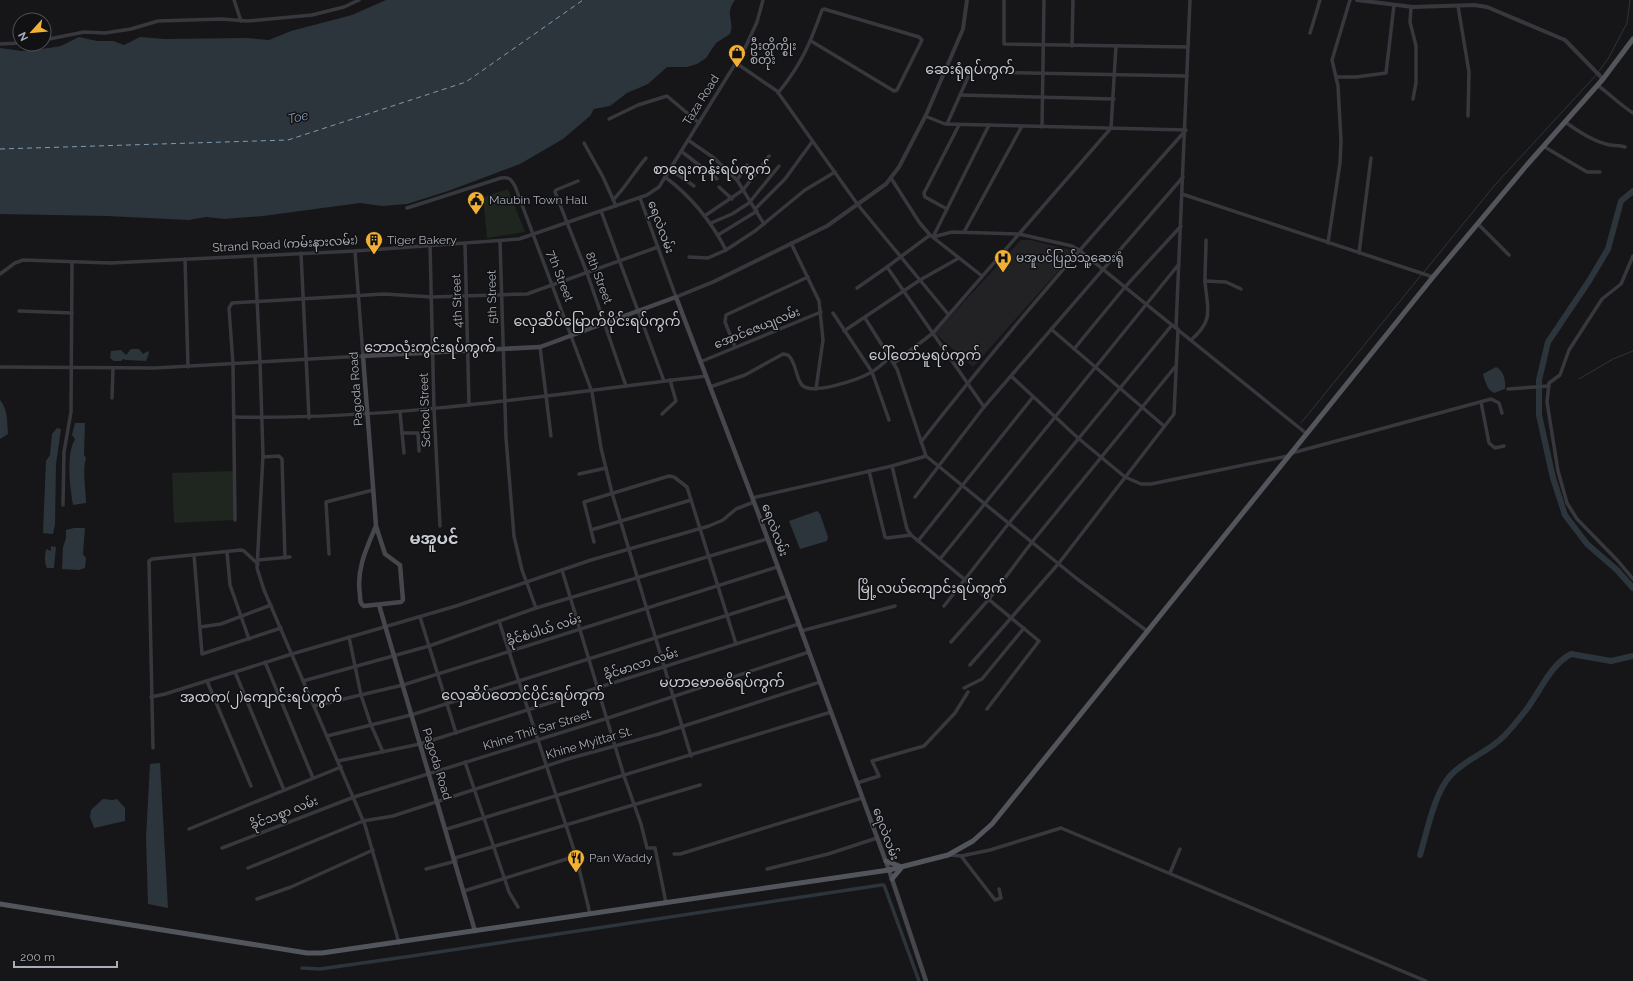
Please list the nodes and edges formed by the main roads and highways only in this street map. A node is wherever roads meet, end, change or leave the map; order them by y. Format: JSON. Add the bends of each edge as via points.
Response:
{"nodes":[{"id":1,"x":1633,"y":39,"type":"edge"},
{"id":2,"x":363,"y":356,"type":"joint"},
{"id":3,"x":376,"y":526,"type":"junction"},
{"id":4,"x":380,"y":605,"type":"junction"},
{"id":5,"x":886,"y":861,"type":"junction"},
{"id":6,"x":902,"y":867,"type":"junction"},
{"id":7,"x":889,"y":870,"type":"junction"},
{"id":8,"x":892,"y":879,"type":"junction"},
{"id":9,"x":0,"y":904,"type":"edge"},
{"id":10,"x":475,"y":931,"type":"junction"},
{"id":11,"x":926,"y":981,"type":"edge"}],
"edges":[{"from":1,"to":6,"type":"main road","via":[[1603,79],[1543,146],[1433,278],[992,824],[973,841],[948,855]]},
{"from":2,"to":3,"type":"main road","name":"Pagoda Road"},
{"from":2,"to":5,"type":"main road","name":"ရေလဲလမ်း","via":[[540,347],[676,297]]},
{"from":3,"to":4,"type":"main road","name":"Pagoda Road","via":[[360,566],[358,586],[363,606]]},
{"from":3,"to":4,"type":"main road","name":"Pagoda Road","via":[[385,554],[400,565],[403,600]]},
{"from":4,"to":10,"type":"main road","name":"Pagoda Road"},
{"from":5,"to":6,"type":"main road"},
{"from":5,"to":7,"type":"main road","name":"ရေလဲလမ်း"},
{"from":6,"to":7,"type":"main road"},
{"from":6,"to":8,"type":"main road"},
{"from":7,"to":8,"type":"main road","name":"ရေလဲလမ်း"},
{"from":7,"to":10,"type":"main road"},
{"from":8,"to":11,"type":"main road","name":"ရေလဲလမ်း"},
{"from":9,"to":10,"type":"main road","via":[[307,953],[399,943]]}]}
